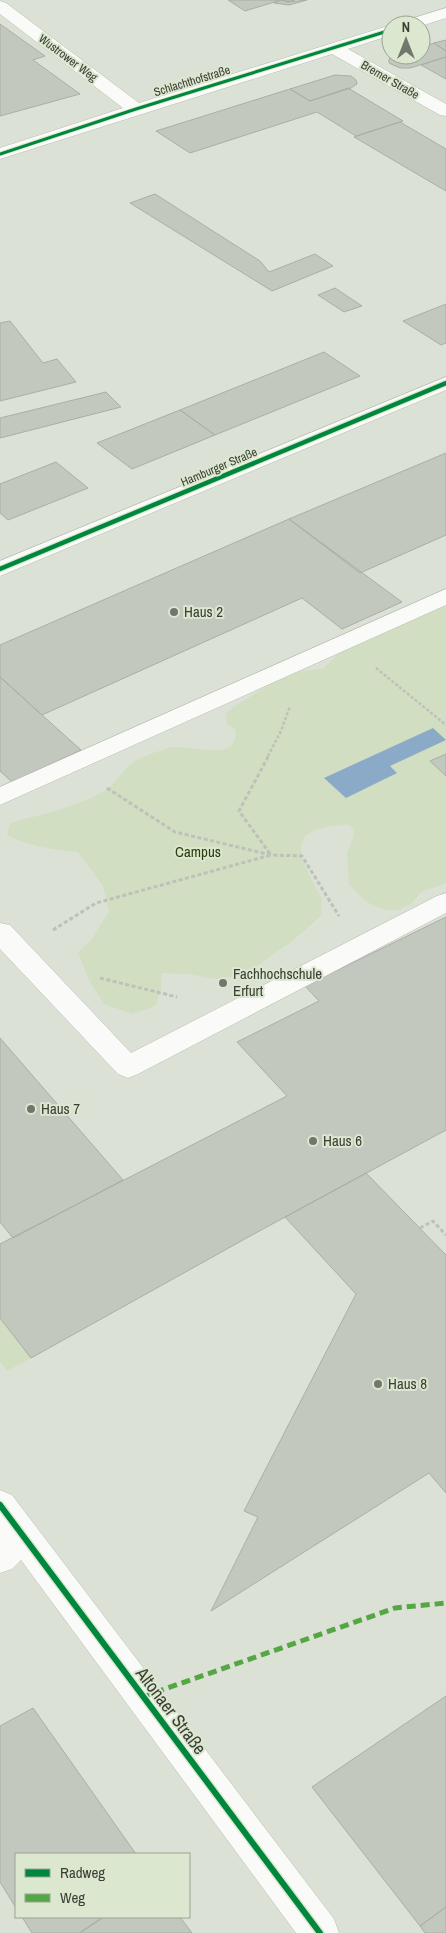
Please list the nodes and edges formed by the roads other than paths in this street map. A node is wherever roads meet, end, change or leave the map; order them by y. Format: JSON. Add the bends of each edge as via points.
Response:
{"nodes":[{"id":1,"x":0,"y":6,"type":"edge"},
{"id":2,"x":446,"y":13,"type":"edge"},
{"id":3,"x":431,"y":18,"type":"edge"},
{"id":4,"x":381,"y":33,"type":"edge"},
{"id":5,"x":334,"y":48,"type":"junction"},
{"id":6,"x":136,"y":109,"type":"junction"},
{"id":7,"x":446,"y":112,"type":"edge"},
{"id":8,"x":0,"y":154,"type":"edge"},
{"id":9,"x":446,"y":383,"type":"edge"},
{"id":10,"x":0,"y":569,"type":"edge"},
{"id":11,"x":446,"y":596,"type":"edge"},
{"id":12,"x":0,"y":797,"type":"edge"},
{"id":13,"x":446,"y":902,"type":"edge"},
{"id":14,"x":0,"y":932,"type":"edge"},
{"id":15,"x":10,"y":956,"type":"edge"},
{"id":16,"x":0,"y":1505,"type":"edge"},
{"id":17,"x":11,"y":1546,"type":"edge"},
{"id":18,"x":320,"y":1933,"type":"edge"}],
"edges":[{"from":1,"to":6,"type":"street","name":"Wustrower Weg"},
{"from":2,"to":3,"type":"street"},
{"from":4,"to":5,"type":"street","name":"Schlachthofstraße"},
{"from":5,"to":6,"type":"street","name":"Schlachthofstraße"},
{"from":5,"to":7,"type":"street","name":"Bremer Straße"},
{"from":6,"to":8,"type":"street","name":"Schlachthofstraße"},
{"from":9,"to":10,"type":"street","name":"Hamburger Straße"},
{"from":11,"to":12,"type":"street"},
{"from":13,"to":15,"type":"street","via":[[128,1067]]},
{"from":14,"to":15,"type":"street"},
{"from":16,"to":17,"type":"street","name":"Altonaer Straße"},
{"from":17,"to":18,"type":"street","name":"Altonaer Straße"}]}
